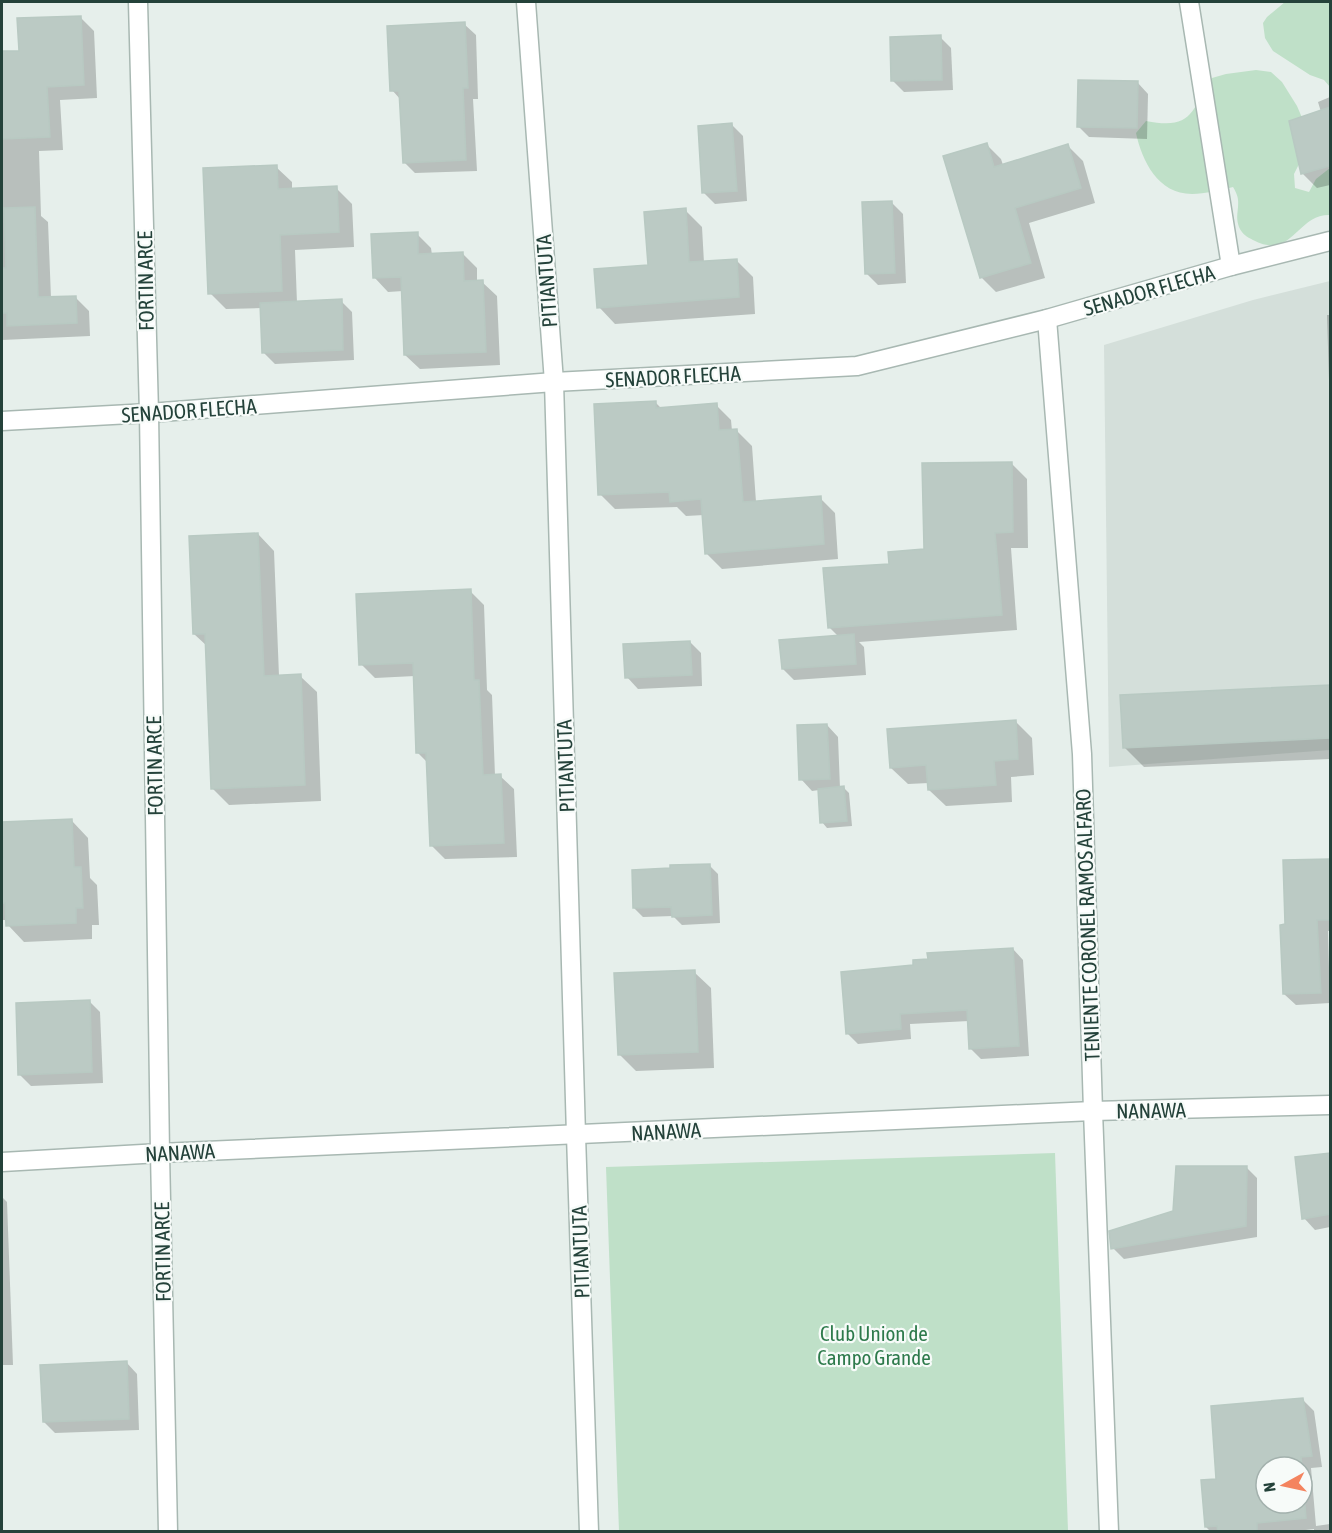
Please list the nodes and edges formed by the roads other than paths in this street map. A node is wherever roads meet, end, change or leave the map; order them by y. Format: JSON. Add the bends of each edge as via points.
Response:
{"nodes":[{"id":1,"x":138,"y":2,"type":"edge"},
{"id":2,"x":526,"y":2,"type":"edge"},
{"id":3,"x":1189,"y":2,"type":"edge"},
{"id":4,"x":1330,"y":241,"type":"edge"},
{"id":5,"x":1231,"y":266,"type":"junction"},
{"id":6,"x":1047,"y":319,"type":"junction"},
{"id":7,"x":554,"y":382,"type":"junction"},
{"id":8,"x":149,"y":413,"type":"junction"},
{"id":9,"x":2,"y":421,"type":"edge"},
{"id":10,"x":1330,"y":1106,"type":"edge"},
{"id":11,"x":1093,"y":1111,"type":"junction"},
{"id":12,"x":576,"y":1135,"type":"junction"},
{"id":13,"x":160,"y":1153,"type":"junction"},
{"id":14,"x":2,"y":1162,"type":"edge"},
{"id":15,"x":168,"y":1532,"type":"edge"},
{"id":16,"x":589,"y":1532,"type":"edge"},
{"id":17,"x":1109,"y":1532,"type":"edge"}],
"edges":[{"from":1,"to":8,"type":"street","name":"FORTIN ARCE"},
{"from":2,"to":7,"type":"street","name":"PITIANTUTA"},
{"from":3,"to":5,"type":"street"},
{"from":4,"to":5,"type":"street","name":"SENADOR FLECHA"},
{"from":5,"to":6,"type":"street","name":"SENADOR FLECHA"},
{"from":6,"to":7,"type":"street","name":"SENADOR FLECHA","via":[[857,366]]},
{"from":6,"to":11,"type":"street","name":"TENIENTE CORONEL RAMOS ALFARO","via":[[1082,754]]},
{"from":7,"to":8,"type":"street","name":"SENADOR FLECHA"},
{"from":7,"to":12,"type":"street","name":"PITIANTUTA"},
{"from":8,"to":9,"type":"street","name":"SENADOR FLECHA"},
{"from":8,"to":13,"type":"street","name":"FORTIN ARCE"},
{"from":10,"to":11,"type":"street","name":"NANAWA"},
{"from":11,"to":12,"type":"street","name":"NANAWA"},
{"from":11,"to":17,"type":"street","name":"TENIENTE CORONEL RAMOS ALFARO"},
{"from":12,"to":13,"type":"street","name":"NANAWA"},
{"from":12,"to":16,"type":"street","name":"PITIANTUTA"},
{"from":13,"to":14,"type":"street","name":"NANAWA"},
{"from":13,"to":15,"type":"street","name":"FORTIN ARCE"}]}
